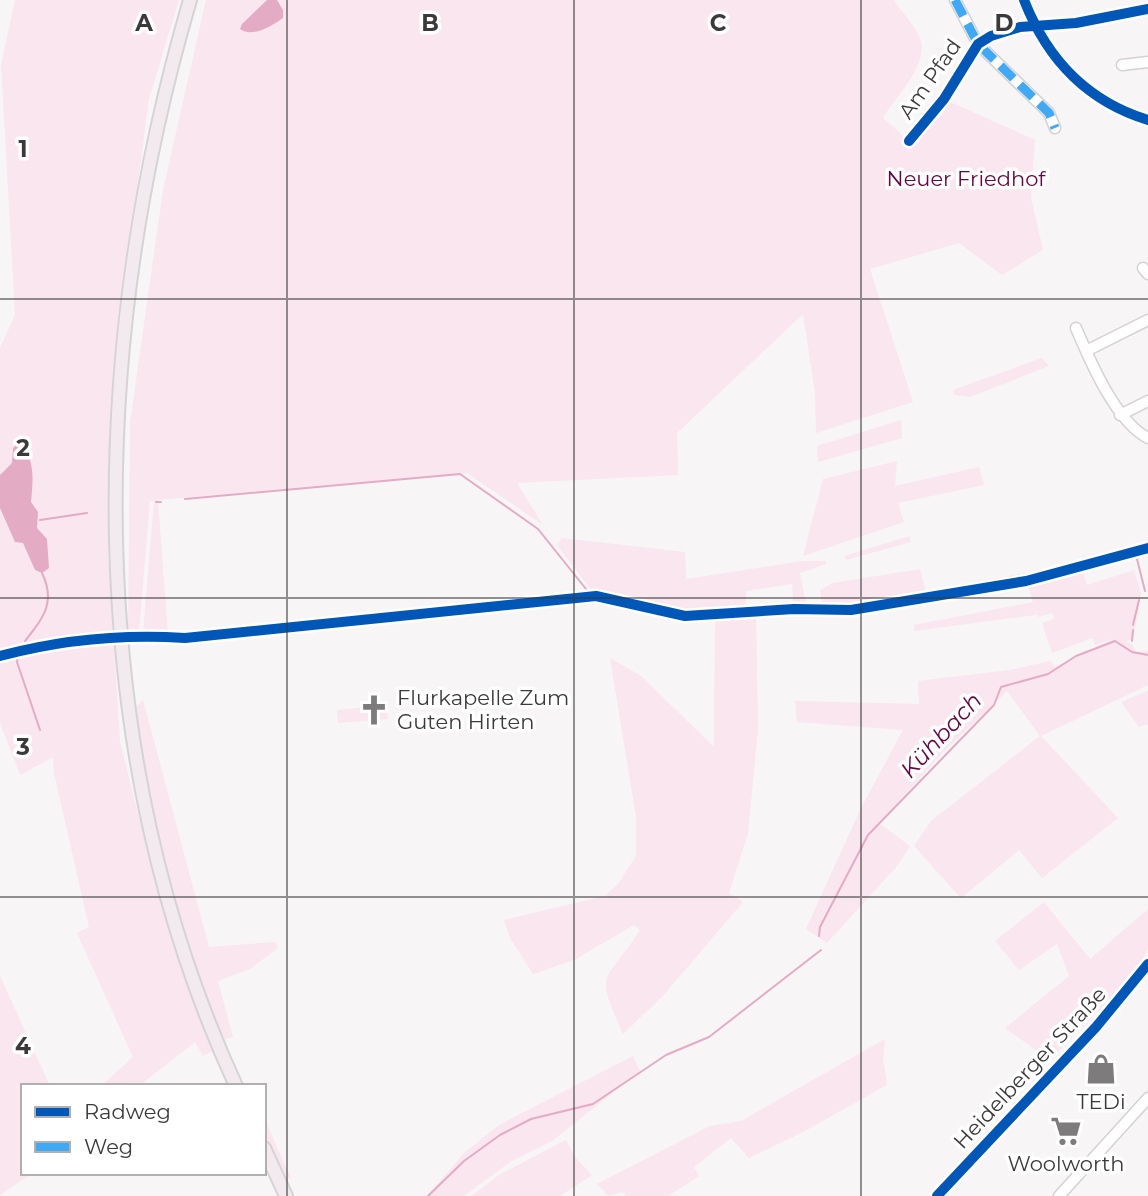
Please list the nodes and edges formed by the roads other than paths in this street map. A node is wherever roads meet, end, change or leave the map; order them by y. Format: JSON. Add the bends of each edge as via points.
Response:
{"nodes":[{"id":1,"x":190,"y":0,"type":"edge"},
{"id":2,"x":955,"y":0,"type":"edge"},
{"id":3,"x":1024,"y":0,"type":"edge"},
{"id":4,"x":1148,"y":9,"type":"edge"},
{"id":5,"x":1034,"y":25,"type":"junction"},
{"id":6,"x":978,"y":44,"type":"junction"},
{"id":7,"x":1148,"y":62,"type":"edge"},
{"id":8,"x":1122,"y":65,"type":"dead end"},
{"id":9,"x":1148,"y":120,"type":"edge"},
{"id":10,"x":1055,"y":128,"type":"dead end"},
{"id":11,"x":909,"y":141,"type":"dead end"},
{"id":12,"x":1148,"y":320,"type":"edge"},
{"id":13,"x":1076,"y":328,"type":"dead end"},
{"id":14,"x":1087,"y":350,"type":"junction"},
{"id":15,"x":1148,"y":401,"type":"edge"},
{"id":16,"x":1120,"y":415,"type":"junction"},
{"id":17,"x":1148,"y":438,"type":"edge"},
{"id":18,"x":1148,"y":964,"type":"edge"},
{"id":19,"x":235,"y":1084,"type":"edge"},
{"id":20,"x":1148,"y":1098,"type":"edge"},
{"id":21,"x":266,"y":1152,"type":"edge"},
{"id":22,"x":286,"y":1196,"type":"edge"},
{"id":23,"x":937,"y":1196,"type":"edge"},
{"id":24,"x":1059,"y":1196,"type":"edge"}],
"edges":[{"from":1,"to":19,"type":"main road","via":[[174,52],[149,172],[128,298],[118,432],[117,544],[123,656],[135,754],[162,885],[183,955]]},
{"from":2,"to":6,"type":"street"},
{"from":3,"to":5,"type":"street"},
{"from":4,"to":5,"type":"street","name":"Am Pfad","via":[[1076,23]]},
{"from":5,"to":6,"type":"street","name":"Am Pfad","via":[[1004,30]]},
{"from":5,"to":9,"type":"street","via":[[1061,65],[1088,92]]},
{"from":6,"to":10,"type":"street","via":[[1049,113]]},
{"from":6,"to":11,"type":"street","name":"Am Pfad","via":[[944,99]]},
{"from":7,"to":8,"type":"street"},
{"from":12,"to":14,"type":"street"},
{"from":13,"to":14,"type":"street"},
{"from":14,"to":16,"type":"street"},
{"from":15,"to":16,"type":"street"},
{"from":16,"to":17,"type":"street"},
{"from":18,"to":23,"type":"street","name":"Heidelberger Straße","via":[[1096,1027]]},
{"from":20,"to":24,"type":"street"},
{"from":21,"to":22,"type":"main road"}]}
